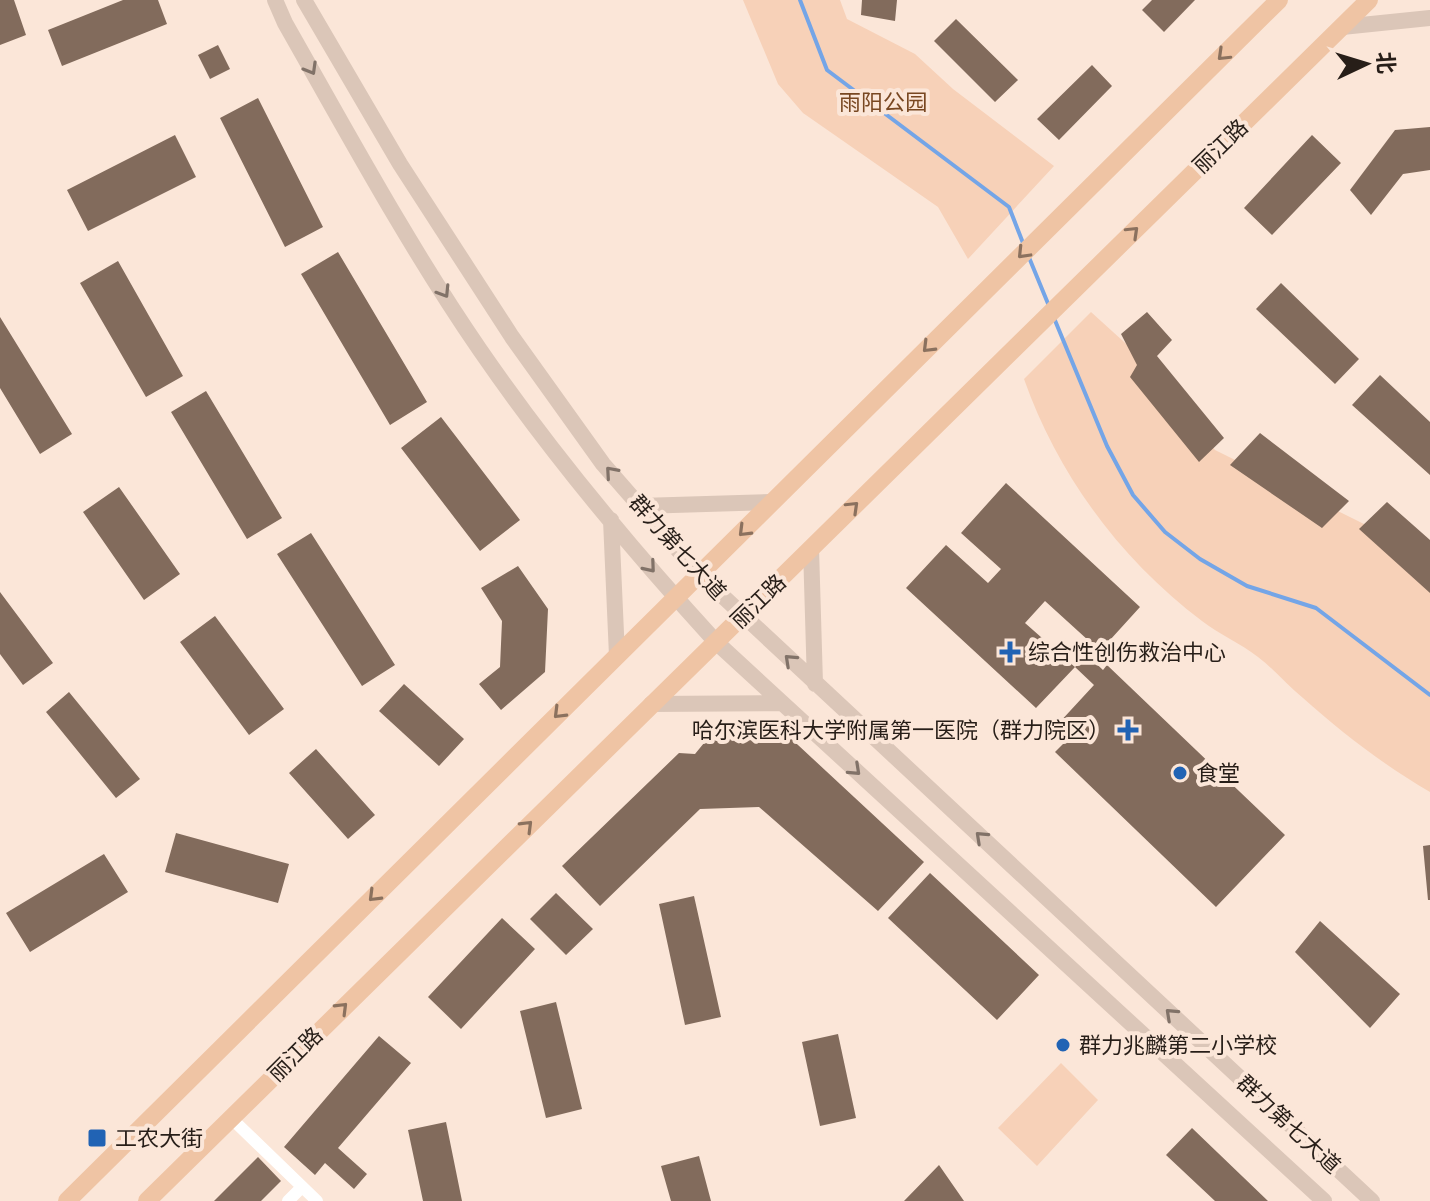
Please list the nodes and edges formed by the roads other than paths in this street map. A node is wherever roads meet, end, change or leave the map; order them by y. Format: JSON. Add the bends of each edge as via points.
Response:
{"nodes":[{"id":1,"x":275,"y":0,"type":"edge"},
{"id":2,"x":304,"y":0,"type":"edge"},
{"id":3,"x":1279,"y":0,"type":"edge"},
{"id":4,"x":1369,"y":0,"type":"edge"},
{"id":5,"x":1430,"y":18,"type":"edge"},
{"id":6,"x":1342,"y":27,"type":"junction"},
{"id":7,"x":772,"y":502,"type":"junction"},
{"id":8,"x":640,"y":506,"type":"junction"},
{"id":9,"x":611,"y":520,"type":"junction"},
{"id":10,"x":811,"y":548,"type":"junction"},
{"id":11,"x":700,"y":575,"type":"junction"},
{"id":12,"x":676,"y":598,"type":"junction"},
{"id":13,"x":743,"y":616,"type":"junction"},
{"id":14,"x":716,"y":642,"type":"junction"},
{"id":15,"x":617,"y":656,"type":"junction"},
{"id":16,"x":815,"y":684,"type":"junction"},
{"id":17,"x":782,"y":703,"type":"junction"},
{"id":18,"x":651,"y":704,"type":"junction"},
{"id":19,"x":231,"y":1118,"type":"junction"},
{"id":20,"x":302,"y":1187,"type":"junction"},
{"id":21,"x":67,"y":1201,"type":"edge"},
{"id":22,"x":147,"y":1201,"type":"edge"},
{"id":23,"x":288,"y":1201,"type":"edge"},
{"id":24,"x":317,"y":1201,"type":"edge"},
{"id":25,"x":1324,"y":1201,"type":"edge"},
{"id":26,"x":1372,"y":1201,"type":"edge"}],
"edges":[{"from":1,"to":9,"type":"main road","name":"群力第七大道","one_way":true,"via":[[379,187],[480,350]]},
{"from":8,"to":2,"type":"main road","name":"群力第七大道","one_way":true,"via":[[603,464],[512,337],[400,164]]},
{"from":3,"to":7,"type":"main road","one_way":true},
{"from":4,"to":6,"type":"main road","name":"丽江路"},
{"from":5,"to":6,"type":"main road"},
{"from":10,"to":6,"type":"main road","name":"丽江路","one_way":true},
{"from":7,"to":8,"type":"main road"},
{"from":7,"to":11,"type":"main road","one_way":true},
{"from":8,"to":11,"type":"main road","name":"群力第七大道"},
{"from":9,"to":12,"type":"main road","name":"群力第七大道","one_way":true},
{"from":9,"to":15,"type":"main road"},
{"from":10,"to":13,"type":"main road","name":"丽江路"},
{"from":10,"to":16,"type":"main road"},
{"from":11,"to":12,"type":"main road"},
{"from":11,"to":13,"type":"main road","name":"群力第七大道"},
{"from":12,"to":14,"type":"main road","name":"群力第七大道"},
{"from":12,"to":15,"type":"main road"},
{"from":13,"to":14,"type":"main road","name":"丽江路"},
{"from":16,"to":13,"type":"main road","name":"群力第七大道","one_way":true},
{"from":14,"to":17,"type":"main road","name":"群力第七大道"},
{"from":14,"to":18,"type":"main road","name":"丽江路"},
{"from":15,"to":21,"type":"main road","one_way":true},
{"from":26,"to":16,"type":"main road","name":"群力第七大道","one_way":true},
{"from":17,"to":18,"type":"main road"},
{"from":17,"to":25,"type":"main road","name":"群力第七大道","one_way":true},
{"from":19,"to":18,"type":"main road","name":"丽江路","one_way":true},
{"from":19,"to":20,"type":"street"},
{"from":19,"to":22,"type":"main road","name":"丽江路"},
{"from":20,"to":23,"type":"street"},
{"from":20,"to":24,"type":"street"}]}
